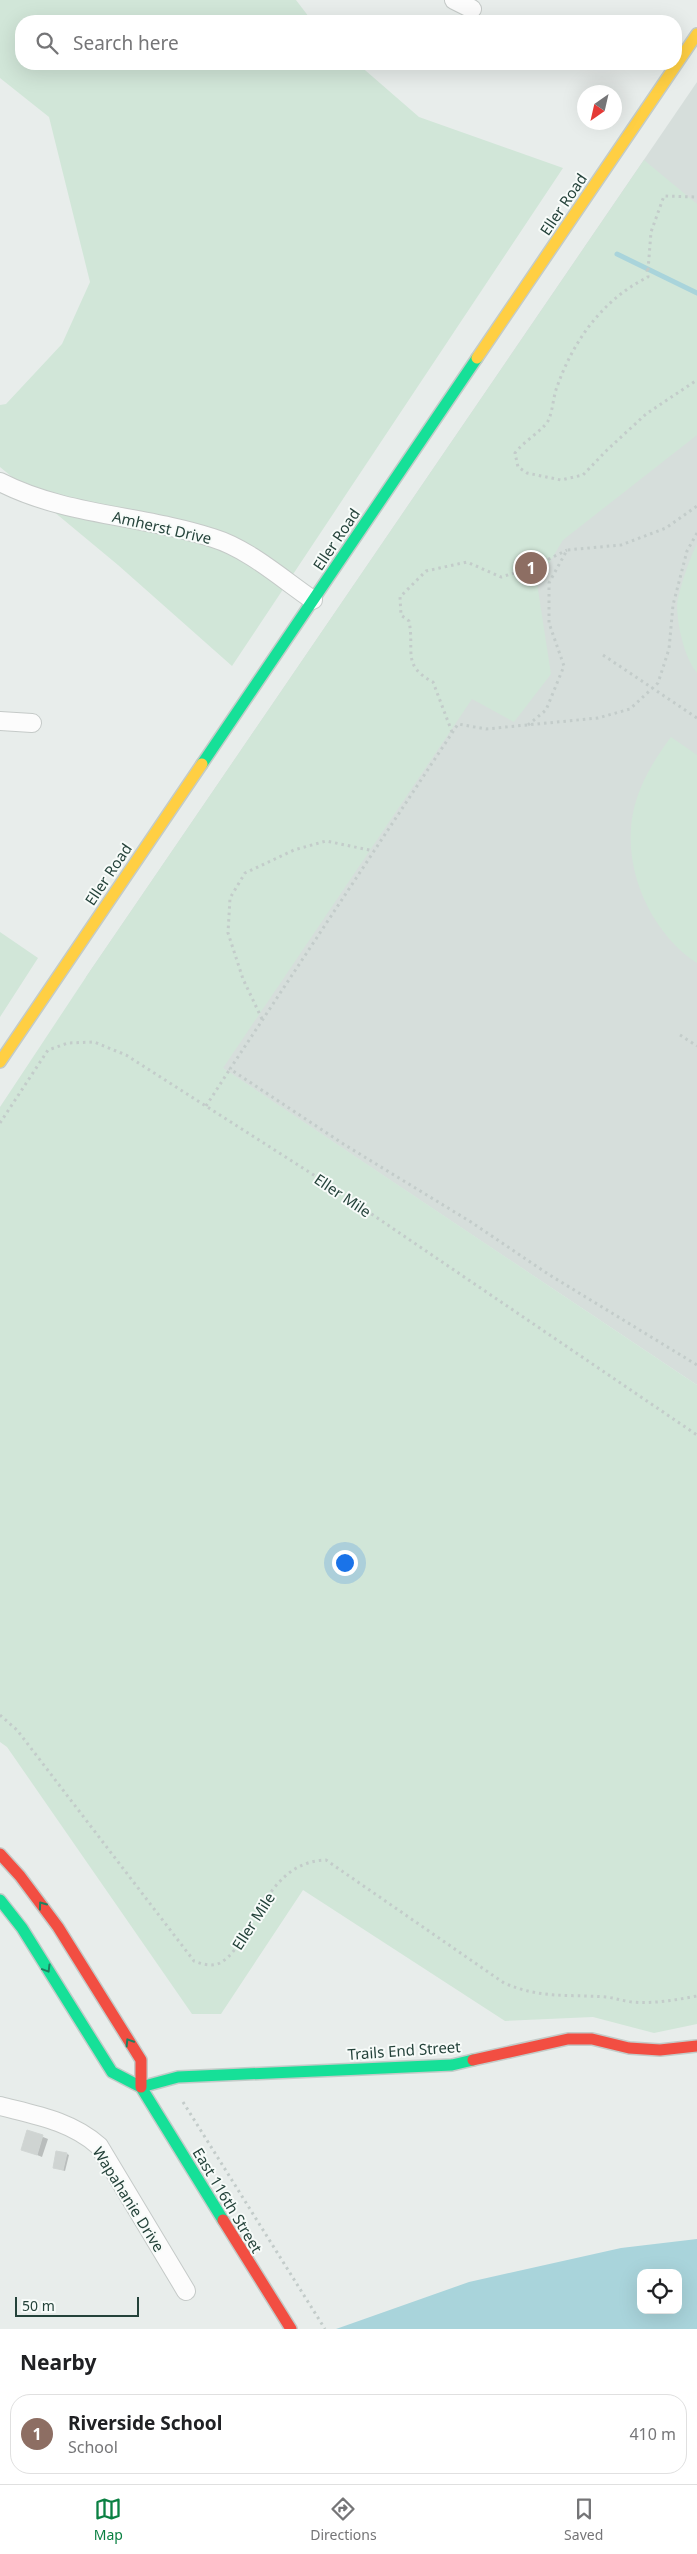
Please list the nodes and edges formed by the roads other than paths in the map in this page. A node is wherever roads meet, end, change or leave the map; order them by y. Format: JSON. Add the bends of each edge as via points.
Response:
{"nodes":[{"id":1,"x":454,"y":0,"type":"edge"},
{"id":2,"x":472,"y":10,"type":"dead end"},
{"id":3,"x":697,"y":34,"type":"edge"},
{"id":4,"x":682,"y":56,"type":"edge"},
{"id":5,"x":673,"y":70,"type":"edge"},
{"id":6,"x":0,"y":482,"type":"edge"},
{"id":7,"x":312,"y":600,"type":"junction"},
{"id":8,"x":0,"y":721,"type":"edge"},
{"id":9,"x":32,"y":723,"type":"dead end"},
{"id":10,"x":0,"y":1062,"type":"edge"},
{"id":11,"x":0,"y":1854,"type":"edge"},
{"id":12,"x":0,"y":1900,"type":"edge"},
{"id":13,"x":697,"y":2046,"type":"edge"},
{"id":14,"x":141,"y":2087,"type":"junction"},
{"id":15,"x":0,"y":2106,"type":"edge"},
{"id":16,"x":186,"y":2291,"type":"dead end"},
{"id":17,"x":290,"y":2329,"type":"edge"}],
"edges":[{"from":1,"to":2,"type":"street"},
{"from":3,"to":4,"type":"street","name":"Eller Road"},
{"from":5,"to":7,"type":"street","name":"Eller Road"},
{"from":6,"to":7,"type":"street","name":"Amherst Drive","via":[[49,503],[215,538],[251,558]]},
{"from":7,"to":10,"type":"street","name":"Eller Road"},
{"from":8,"to":9,"type":"street"},
{"from":14,"to":11,"type":"street","one_way":true,"via":[[141,2060],[50,1916]]},
{"from":12,"to":14,"type":"street","one_way":true,"via":[[22,1928],[112,2072]]},
{"from":13,"to":14,"type":"street","name":"Trails End Street","via":[[660,2050],[629,2048],[592,2039],[568,2039],[452,2065],[178,2077]]},
{"from":14,"to":17,"type":"street","name":"East 116th Street"},
{"from":15,"to":16,"type":"street","name":"Wapahanie Drive","via":[[71,2126],[99,2146]]}]}
